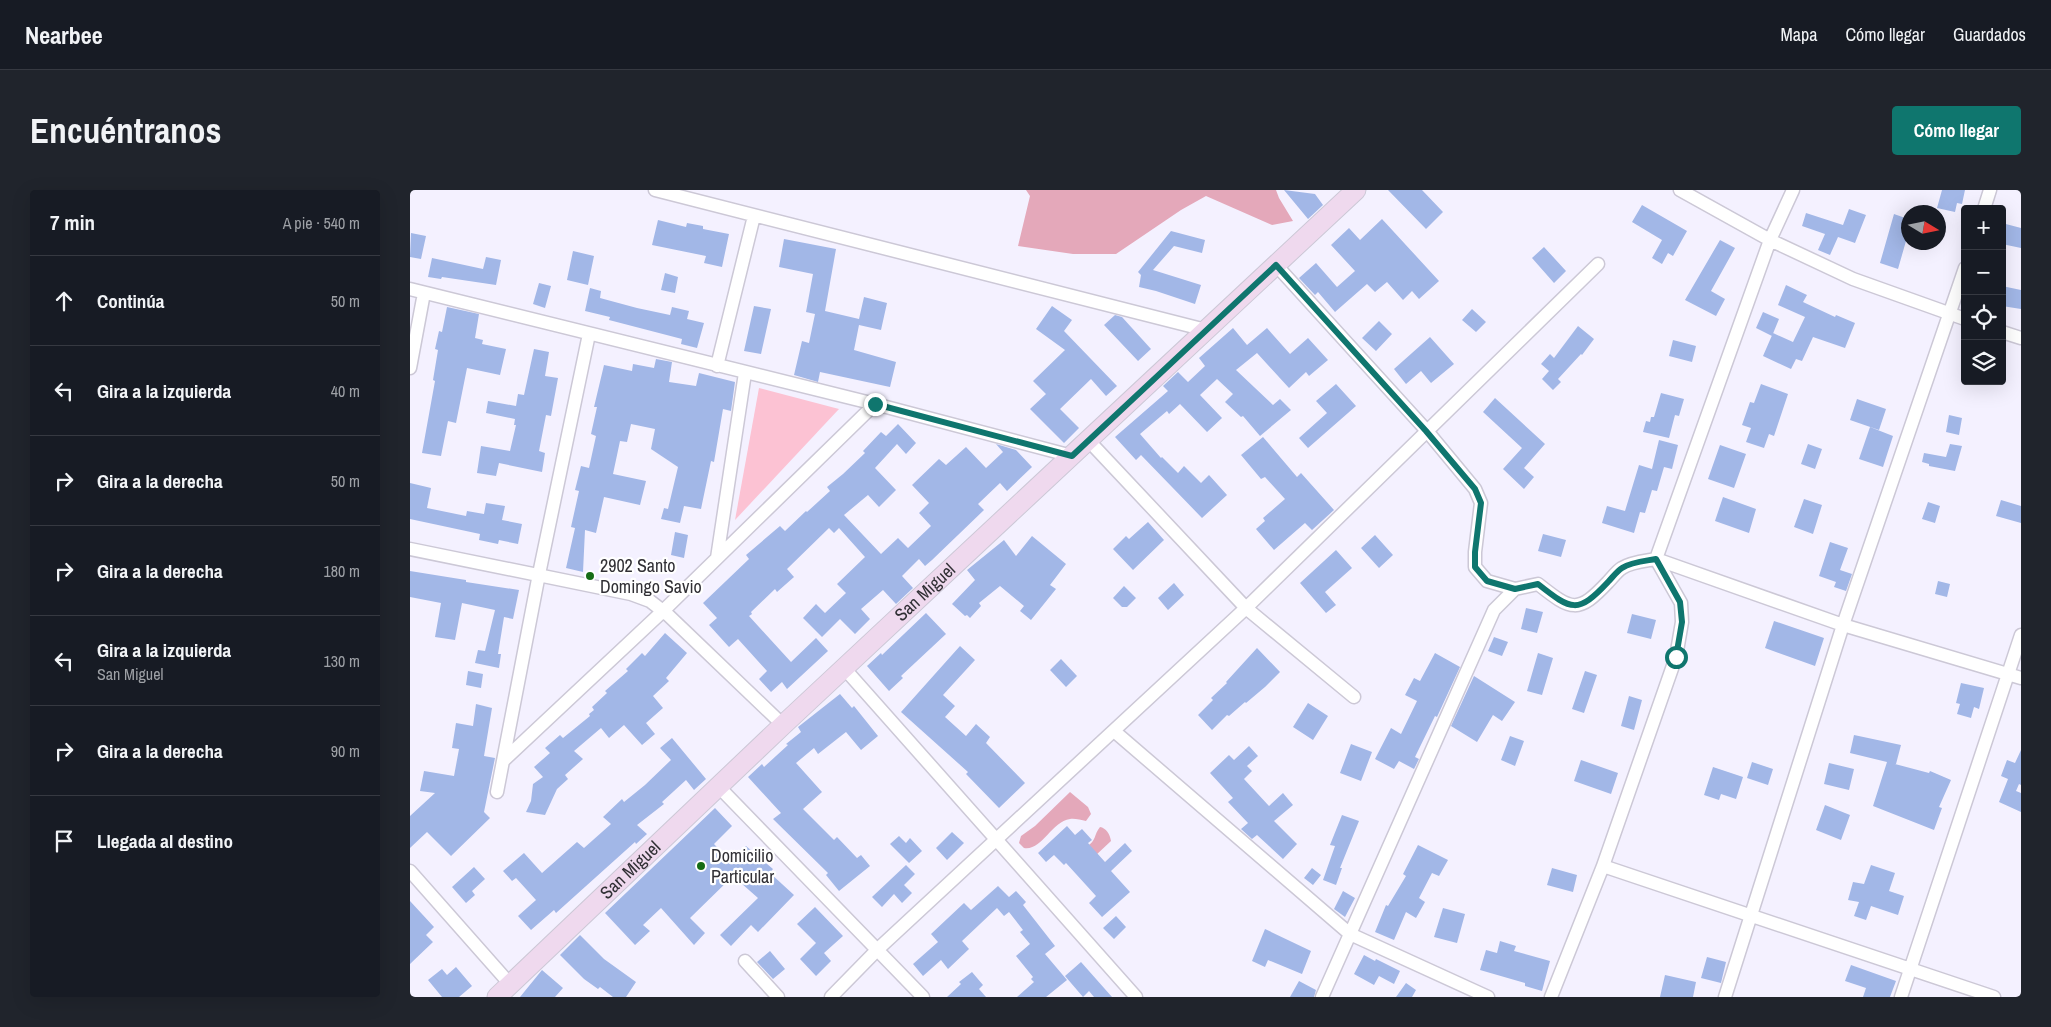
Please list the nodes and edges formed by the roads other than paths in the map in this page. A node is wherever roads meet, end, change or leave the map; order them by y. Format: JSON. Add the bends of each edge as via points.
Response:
{"nodes":[{"id":1,"x":655,"y":190,"type":"edge"},
{"id":2,"x":1356,"y":190,"type":"edge"},
{"id":3,"x":1680,"y":190,"type":"edge"},
{"id":4,"x":1793,"y":190,"type":"edge"},
{"id":5,"x":1990,"y":190,"type":"edge"},
{"id":6,"x":1985,"y":205,"type":"edge"},
{"id":7,"x":754,"y":216,"type":"junction"},
{"id":8,"x":1770,"y":240,"type":"junction"},
{"id":9,"x":1598,"y":264,"type":"dead end"},
{"id":10,"x":1276,"y":265,"type":"junction"},
{"id":11,"x":1961,"y":280,"type":"edge"},
{"id":12,"x":410,"y":290,"type":"edge"},
{"id":13,"x":424,"y":293,"type":"junction"},
{"id":14,"x":1950,"y":314,"type":"junction"},
{"id":15,"x":1961,"y":318,"type":"edge"},
{"id":16,"x":1206,"y":330,"type":"junction"},
{"id":17,"x":2006,"y":333,"type":"edge"},
{"id":18,"x":589,"y":334,"type":"junction"},
{"id":19,"x":2021,"y":338,"type":"edge"},
{"id":20,"x":717,"y":366,"type":"junction"},
{"id":21,"x":410,"y":368,"type":"edge"},
{"id":22,"x":745,"y":373,"type":"junction"},
{"id":23,"x":875,"y":404,"type":"junction"},
{"id":24,"x":1426,"y":431,"type":"junction"},
{"id":25,"x":1089,"y":441,"type":"junction"},
{"id":26,"x":1072,"y":456,"type":"junction"},
{"id":27,"x":410,"y":549,"type":"edge"},
{"id":28,"x":717,"y":558,"type":"junction"},
{"id":29,"x":1656,"y":559,"type":"junction"},
{"id":30,"x":540,"y":574,"type":"junction"},
{"id":31,"x":1515,"y":589,"type":"junction"},
{"id":32,"x":1246,"y":608,"type":"junction"},
{"id":33,"x":663,"y":611,"type":"junction"},
{"id":34,"x":1843,"y":625,"type":"junction"},
{"id":35,"x":2021,"y":635,"type":"edge"},
{"id":36,"x":844,"y":668,"type":"junction"},
{"id":37,"x":2015,"y":676,"type":"edge"},
{"id":38,"x":1354,"y":696,"type":"dead end"},
{"id":39,"x":783,"y":725,"type":"junction"},
{"id":40,"x":1114,"y":731,"type":"junction"},
{"id":41,"x":503,"y":761,"type":"junction"},
{"id":42,"x":718,"y":786,"type":"junction"},
{"id":43,"x":497,"y":792,"type":"dead end"},
{"id":44,"x":997,"y":838,"type":"junction"},
{"id":45,"x":1603,"y":866,"type":"junction"},
{"id":46,"x":410,"y":871,"type":"edge"},
{"id":47,"x":1752,"y":916,"type":"junction"},
{"id":48,"x":1350,"y":934,"type":"junction"},
{"id":49,"x":878,"y":949,"type":"junction"},
{"id":50,"x":745,"y":962,"type":"dead end"},
{"id":51,"x":1910,"y":970,"type":"junction"},
{"id":52,"x":503,"y":991,"type":"edge"},
{"id":53,"x":778,"y":997,"type":"edge"},
{"id":54,"x":832,"y":997,"type":"edge"},
{"id":55,"x":923,"y":997,"type":"edge"},
{"id":56,"x":1136,"y":997,"type":"edge"},
{"id":57,"x":1322,"y":997,"type":"edge"},
{"id":58,"x":1488,"y":997,"type":"edge"},
{"id":59,"x":1551,"y":997,"type":"edge"},
{"id":60,"x":1725,"y":997,"type":"edge"},
{"id":61,"x":1901,"y":997,"type":"edge"},
{"id":62,"x":1994,"y":997,"type":"edge"}],
"edges":[{"from":1,"to":7,"type":"street"},
{"from":2,"to":10,"type":"street","name":"San Miguel"},
{"from":3,"to":8,"type":"street"},
{"from":4,"to":8,"type":"street"},
{"from":5,"to":6,"type":"street"},
{"from":7,"to":16,"type":"street"},
{"from":7,"to":20,"type":"street"},
{"from":8,"to":14,"type":"street","via":[[1853,279]]},
{"from":8,"to":29,"type":"street"},
{"from":9,"to":24,"type":"street"},
{"from":10,"to":16,"type":"street","name":"San Miguel"},
{"from":10,"to":24,"type":"street"},
{"from":11,"to":14,"type":"street"},
{"from":12,"to":13,"type":"street"},
{"from":13,"to":18,"type":"street"},
{"from":13,"to":21,"type":"street"},
{"from":14,"to":15,"type":"street"},
{"from":14,"to":34,"type":"street"},
{"from":16,"to":25,"type":"street","name":"San Miguel"},
{"from":17,"to":19,"type":"street"},
{"from":18,"to":20,"type":"street"},
{"from":18,"to":30,"type":"street"},
{"from":20,"to":22,"type":"street"},
{"from":22,"to":23,"type":"street"},
{"from":22,"to":28,"type":"street"},
{"from":23,"to":26,"type":"street"},
{"from":23,"to":28,"type":"street"},
{"from":24,"to":31,"type":"street","via":[[1475,489],[1481,503],[1475,567],[1487,581]]},
{"from":24,"to":32,"type":"street"},
{"from":25,"to":26,"type":"street","name":"San Miguel"},
{"from":25,"to":32,"type":"street"},
{"from":26,"to":36,"type":"street","name":"San Miguel"},
{"from":27,"to":30,"type":"street"},
{"from":28,"to":33,"type":"street"},
{"from":29,"to":31,"type":"street","via":[[1622,568],[1591,600],[1579,606],[1570,605],[1538,584]]},
{"from":29,"to":34,"type":"street"},
{"from":29,"to":45,"type":"street","via":[[1680,602],[1682,622],[1679,640],[1676,657]]},
{"from":30,"to":33,"type":"street","via":[[631,594],[650,601]]},
{"from":30,"to":41,"type":"street"},
{"from":31,"to":48,"type":"street","via":[[1494,610]]},
{"from":32,"to":38,"type":"street"},
{"from":32,"to":40,"type":"street"},
{"from":33,"to":39,"type":"street"},
{"from":33,"to":41,"type":"street"},
{"from":34,"to":37,"type":"street"},
{"from":34,"to":47,"type":"street"},
{"from":35,"to":37,"type":"street"},
{"from":36,"to":39,"type":"street","name":"San Miguel"},
{"from":36,"to":44,"type":"street"},
{"from":37,"to":51,"type":"street"},
{"from":39,"to":42,"type":"street","name":"San Miguel"},
{"from":40,"to":44,"type":"street"},
{"from":40,"to":48,"type":"street"},
{"from":41,"to":43,"type":"street"},
{"from":42,"to":49,"type":"street"},
{"from":42,"to":52,"type":"street","name":"San Miguel"},
{"from":44,"to":49,"type":"street"},
{"from":44,"to":56,"type":"street"},
{"from":45,"to":47,"type":"street"},
{"from":45,"to":59,"type":"street"},
{"from":46,"to":52,"type":"street"},
{"from":47,"to":51,"type":"street"},
{"from":47,"to":60,"type":"street"},
{"from":48,"to":57,"type":"street"},
{"from":48,"to":58,"type":"street"},
{"from":49,"to":54,"type":"street"},
{"from":49,"to":55,"type":"street"},
{"from":50,"to":53,"type":"street"},
{"from":51,"to":61,"type":"street"},
{"from":51,"to":62,"type":"street"}]}
